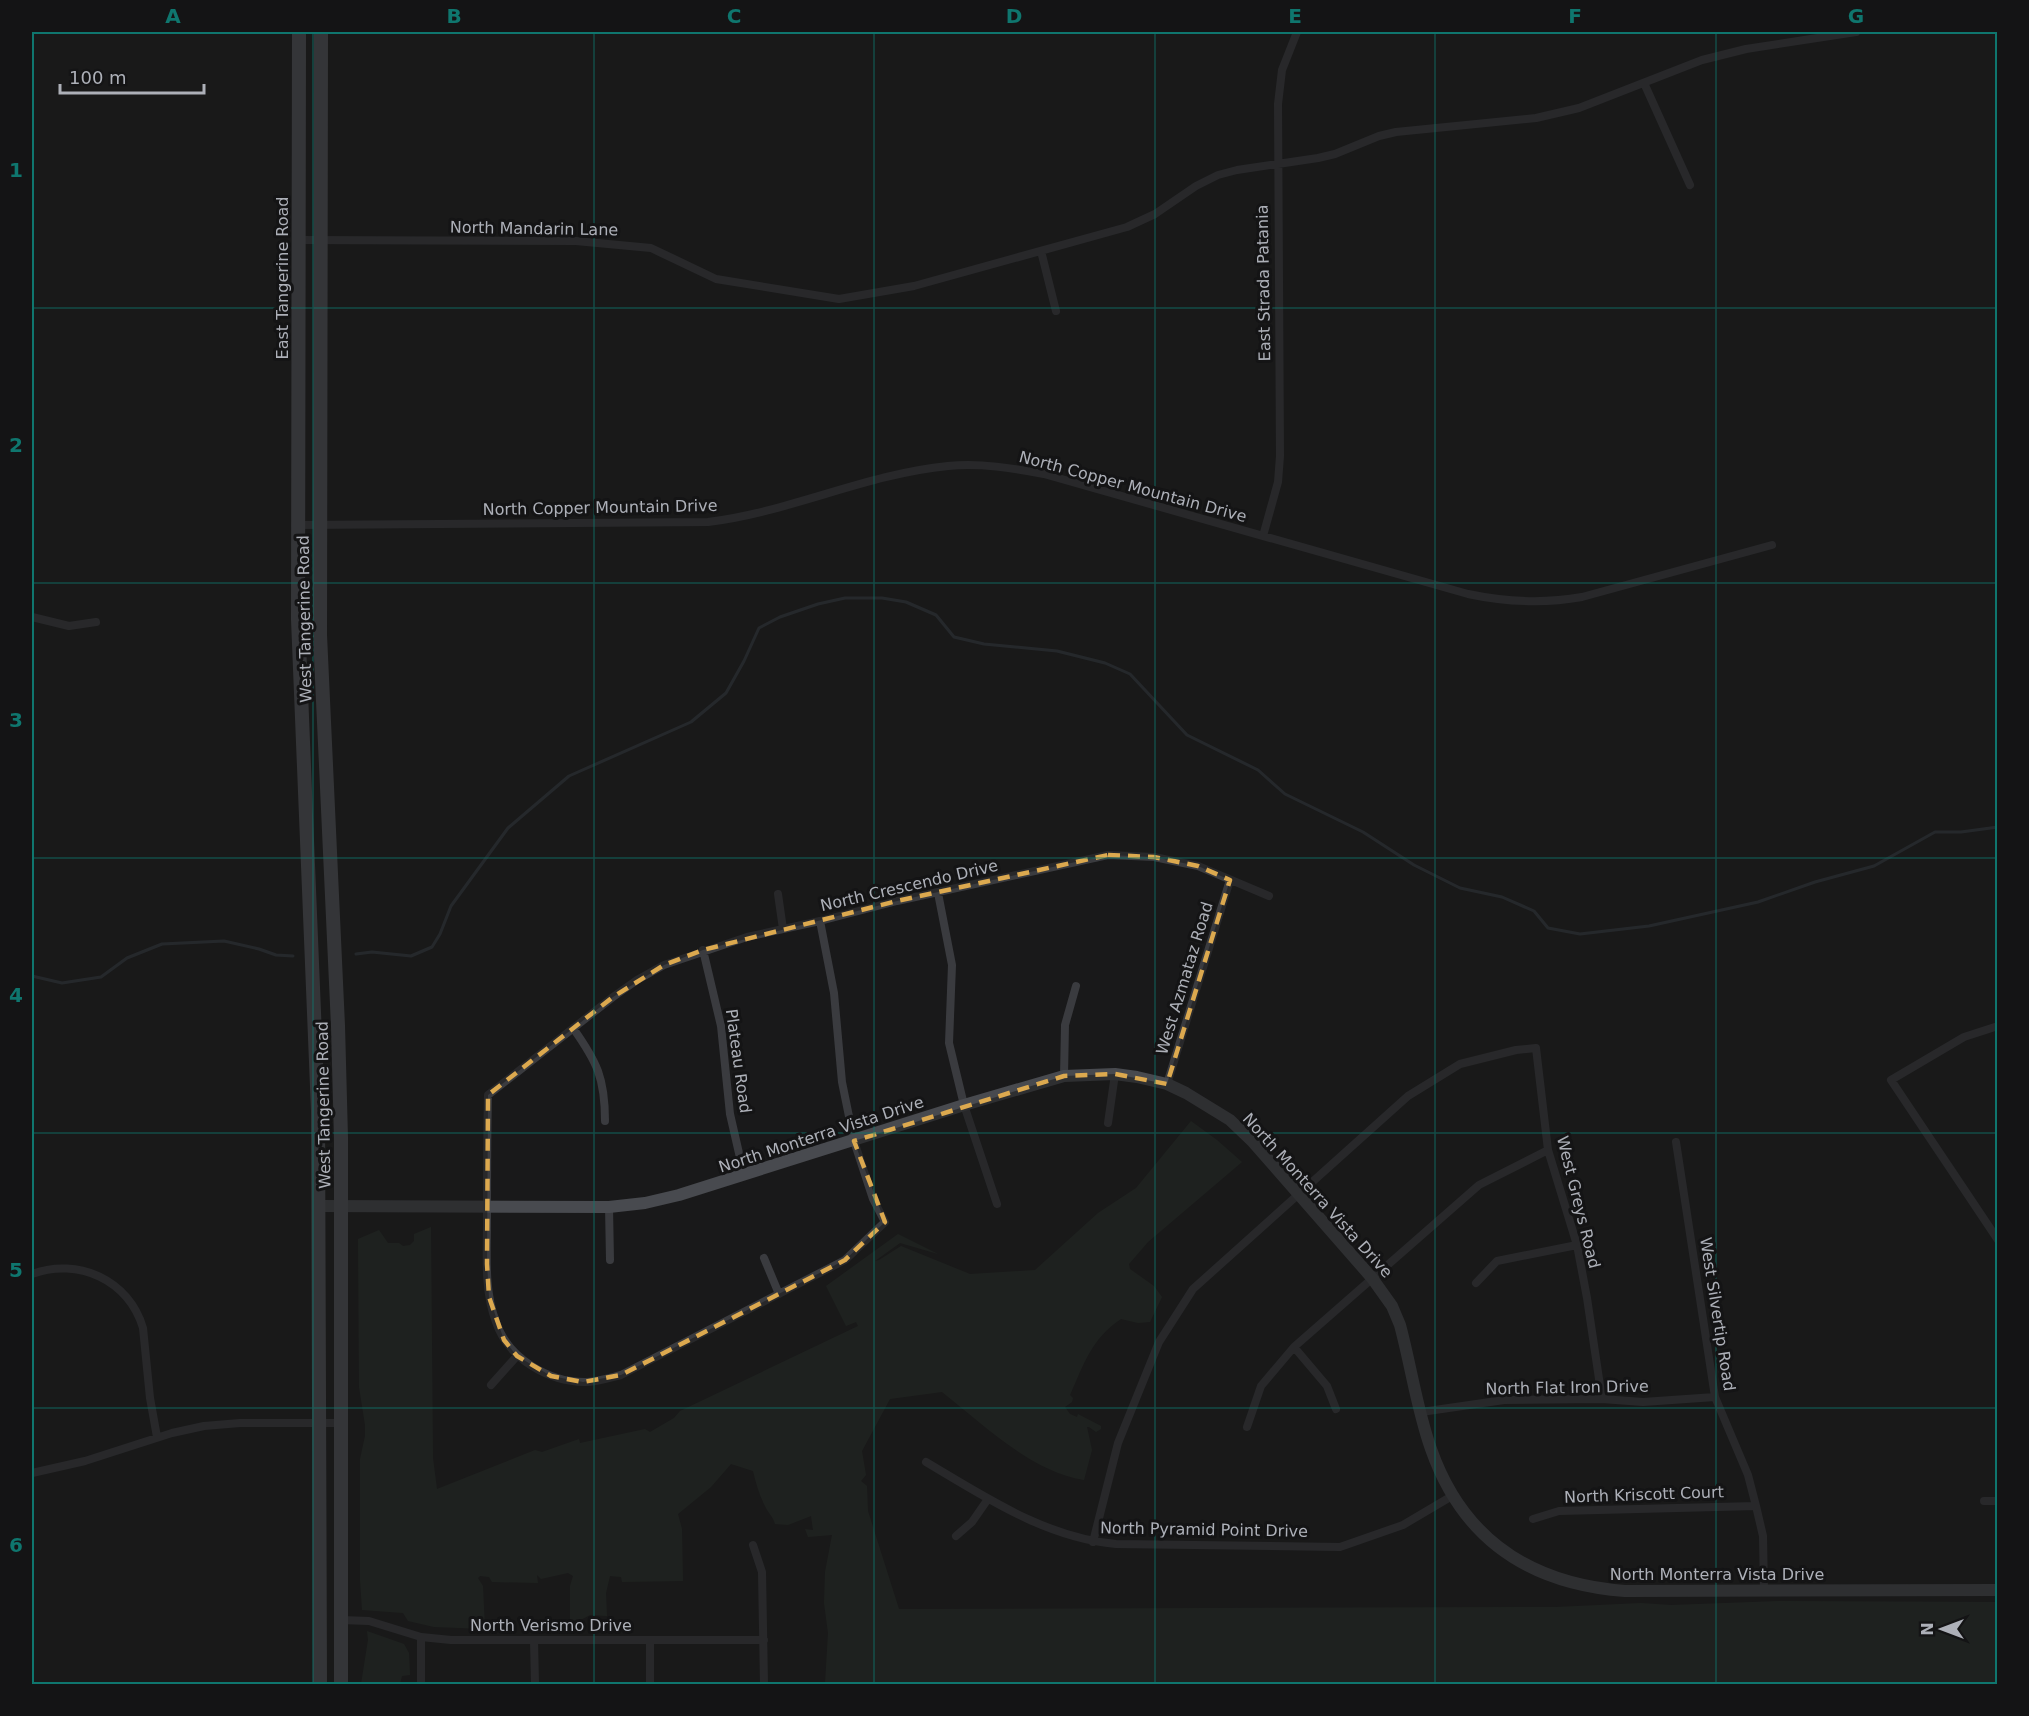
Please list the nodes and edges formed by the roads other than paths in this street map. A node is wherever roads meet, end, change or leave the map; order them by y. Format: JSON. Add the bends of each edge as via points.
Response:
{"nodes":[{"id":1,"x":299,"y":32,"type":"edge"},
{"id":2,"x":321,"y":32,"type":"edge"},
{"id":3,"x":1297,"y":32,"type":"edge"},
{"id":4,"x":1857,"y":32,"type":"edge"},
{"id":5,"x":1644,"y":83,"type":"junction"},
{"id":6,"x":1277,"y":165,"type":"junction"},
{"id":7,"x":1690,"y":184,"type":"dead end"},
{"id":8,"x":298,"y":240,"type":"junction"},
{"id":9,"x":320,"y":240,"type":"junction"},
{"id":10,"x":1041,"y":251,"type":"junction"},
{"id":11,"x":1056,"y":310,"type":"dead end"},
{"id":12,"x":297,"y":525,"type":"junction"},
{"id":13,"x":319,"y":525,"type":"junction"},
{"id":14,"x":1263,"y":536,"type":"junction"},
{"id":15,"x":1772,"y":545,"type":"dead end"},
{"id":16,"x":32,"y":616,"type":"edge"},
{"id":17,"x":96,"y":622,"type":"dead end"},
{"id":18,"x":1230,"y":880,"type":"junction"},
{"id":19,"x":938,"y":893,"type":"junction"},
{"id":20,"x":778,"y":894,"type":"dead end"},
{"id":21,"x":1269,"y":896,"type":"dead end"},
{"id":22,"x":820,"y":921,"type":"junction"},
{"id":23,"x":783,"y":929,"type":"junction"},
{"id":24,"x":703,"y":950,"type":"junction"},
{"id":25,"x":1076,"y":986,"type":"dead end"},
{"id":26,"x":1995,"y":1027,"type":"edge"},
{"id":27,"x":573,"y":1028,"type":"junction"},
{"id":28,"x":1998,"y":1036,"type":"edge"},
{"id":29,"x":1115,"y":1074,"type":"junction"},
{"id":30,"x":1064,"y":1076,"type":"junction"},
{"id":31,"x":1167,"y":1084,"type":"junction"},
{"id":32,"x":964,"y":1105,"type":"junction"},
{"id":33,"x":605,"y":1121,"type":"dead end"},
{"id":34,"x":1108,"y":1123,"type":"dead end"},
{"id":35,"x":854,"y":1141,"type":"junction"},
{"id":36,"x":1676,"y":1142,"type":"dead end"},
{"id":37,"x":1548,"y":1150,"type":"junction"},
{"id":38,"x":744,"y":1175,"type":"junction"},
{"id":39,"x":1299,"y":1195,"type":"junction"},
{"id":40,"x":997,"y":1204,"type":"dead end"},
{"id":41,"x":319,"y":1206,"type":"junction"},
{"id":42,"x":341,"y":1206,"type":"junction"},
{"id":43,"x":487,"y":1207,"type":"junction"},
{"id":44,"x":609,"y":1207,"type":"junction"},
{"id":45,"x":1998,"y":1240,"type":"edge"},
{"id":46,"x":1576,"y":1245,"type":"junction"},
{"id":47,"x":764,"y":1258,"type":"dead end"},
{"id":48,"x":610,"y":1260,"type":"dead end"},
{"id":49,"x":32,"y":1274,"type":"edge"},
{"id":50,"x":1372,"y":1278,"type":"junction"},
{"id":51,"x":1476,"y":1284,"type":"dead end"},
{"id":52,"x":779,"y":1294,"type":"junction"},
{"id":53,"x":1294,"y":1347,"type":"junction"},
{"id":54,"x":517,"y":1356,"type":"junction"},
{"id":55,"x":491,"y":1385,"type":"dead end"},
{"id":56,"x":1714,"y":1396,"type":"junction"},
{"id":57,"x":1602,"y":1399,"type":"junction"},
{"id":58,"x":1336,"y":1409,"type":"dead end"},
{"id":59,"x":1421,"y":1412,"type":"junction"},
{"id":60,"x":320,"y":1422,"type":"junction"},
{"id":61,"x":341,"y":1423,"type":"junction"},
{"id":62,"x":1247,"y":1427,"type":"dead end"},
{"id":63,"x":158,"y":1437,"type":"junction"},
{"id":64,"x":926,"y":1462,"type":"dead end"},
{"id":65,"x":32,"y":1473,"type":"edge"},
{"id":66,"x":1452,"y":1496,"type":"junction"},
{"id":67,"x":988,"y":1499,"type":"junction"},
{"id":68,"x":1984,"y":1501,"type":"dead end"},
{"id":69,"x":1998,"y":1501,"type":"edge"},
{"id":70,"x":1756,"y":1506,"type":"junction"},
{"id":71,"x":1533,"y":1519,"type":"dead end"},
{"id":72,"x":956,"y":1536,"type":"dead end"},
{"id":73,"x":1093,"y":1542,"type":"junction"},
{"id":74,"x":753,"y":1545,"type":"dead end"},
{"id":75,"x":1998,"y":1590,"type":"edge"},
{"id":76,"x":1764,"y":1591,"type":"junction"},
{"id":77,"x":341,"y":1620,"type":"junction"},
{"id":78,"x":421,"y":1636,"type":"junction"},
{"id":79,"x":534,"y":1640,"type":"junction"},
{"id":80,"x":650,"y":1640,"type":"junction"},
{"id":81,"x":764,"y":1640,"type":"junction"},
{"id":82,"x":320,"y":1684,"type":"edge"},
{"id":83,"x":341,"y":1684,"type":"edge"},
{"id":84,"x":421,"y":1684,"type":"edge"},
{"id":85,"x":535,"y":1684,"type":"edge"},
{"id":86,"x":650,"y":1684,"type":"edge"},
{"id":87,"x":764,"y":1684,"type":"edge"}],
"edges":[{"from":1,"to":8,"type":"main road","name":"East Tangerine Road"},
{"from":2,"to":9,"type":"main road"},
{"from":3,"to":6,"type":"street","name":"East Strada Patania","via":[[1280,80]]},
{"from":4,"to":5,"type":"street","name":"North Mandarin Lane","via":[[1724,54]]},
{"from":5,"to":6,"type":"street","name":"North Mandarin Lane","via":[[1579,108],[1536,118],[1396,132],[1335,154]]},
{"from":5,"to":7,"type":"street"},
{"from":6,"to":10,"type":"street","name":"North Mandarin Lane","via":[[1218,175],[1140,222]]},
{"from":6,"to":14,"type":"street","name":"East Strada Patania","via":[[1280,456],[1278,482]]},
{"from":8,"to":9,"type":"street","name":"North Mandarin Lane"},
{"from":8,"to":12,"type":"main road","name":"East Tangerine Road"},
{"from":9,"to":10,"type":"street","name":"North Mandarin Lane","via":[[608,243],[651,248],[716,279],[839,299],[914,286]]},
{"from":9,"to":13,"type":"main road"},
{"from":10,"to":11,"type":"street"},
{"from":12,"to":13,"type":"street","name":"North Copper Mountain Drive"},
{"from":12,"to":41,"type":"main road","name":"West Tangerine Road"},
{"from":13,"to":14,"type":"street","name":"North Copper Mountain Drive","via":[[708,522],[753,514],[910,472],[983,465],[1044,474]]},
{"from":13,"to":42,"type":"main road","name":"West Tangerine Road"},
{"from":14,"to":15,"type":"street","name":"North Copper Mountain Drive","via":[[1468,594],[1522,602],[1582,597]]},
{"from":16,"to":17,"type":"street","via":[[69,626]]},
{"from":18,"to":19,"type":"street","name":"North Crescendo Drive","via":[[1198,866],[1154,857],[1108,855]]},
{"from":18,"to":21,"type":"street","name":"North Crescendo Drive"},
{"from":18,"to":31,"type":"street","name":"West Azmataz Road"},
{"from":19,"to":22,"type":"street","name":"North Crescendo Drive"},
{"from":19,"to":32,"type":"street","via":[[952,965],[950,1043]]},
{"from":20,"to":23,"type":"street"},
{"from":22,"to":23,"type":"street","name":"North Crescendo Drive"},
{"from":22,"to":35,"type":"street"},
{"from":23,"to":24,"type":"street","name":"North Crescendo Drive"},
{"from":24,"to":27,"type":"street","name":"North Crescendo Drive","via":[[638,980]]},
{"from":24,"to":38,"type":"street","name":"Plateau Road","via":[[721,1026],[730,1114]]},
{"from":25,"to":30,"type":"street","via":[[1065,1025]]},
{"from":26,"to":28,"type":"street"},
{"from":26,"to":45,"type":"street","via":[[1964,1037],[1891,1080]]},
{"from":27,"to":33,"type":"street","via":[[593,1057],[602,1079]]},
{"from":27,"to":43,"type":"street","name":"North Crescendo Drive","via":[[488,1095]]},
{"from":29,"to":30,"type":"street","name":"North Monterra Vista Drive"},
{"from":29,"to":31,"type":"street","name":"North Monterra Vista Drive"},
{"from":29,"to":34,"type":"street"},
{"from":30,"to":32,"type":"street","name":"North Monterra Vista Drive"},
{"from":31,"to":39,"type":"street","name":"North Monterra Vista Drive","via":[[1230,1120]]},
{"from":32,"to":35,"type":"street","name":"North Monterra Vista Drive"},
{"from":32,"to":40,"type":"street"},
{"from":35,"to":38,"type":"street","name":"North Monterra Vista Drive"},
{"from":35,"to":52,"type":"street","via":[[885,1222],[845,1260]]},
{"from":36,"to":56,"type":"street","name":"West Silvertip Road"},
{"from":37,"to":39,"type":"street","name":"West Greys Road","via":[[1536,1048],[1516,1050],[1460,1064],[1408,1096]]},
{"from":37,"to":46,"type":"street","name":"West Greys Road"},
{"from":37,"to":50,"type":"street","via":[[1479,1185]]},
{"from":38,"to":44,"type":"street","name":"North Monterra Vista Drive","via":[[679,1195]]},
{"from":39,"to":50,"type":"street","name":"North Monterra Vista Drive"},
{"from":39,"to":73,"type":"street","via":[[1193,1288],[1159,1342],[1118,1443]]},
{"from":41,"to":42,"type":"street","name":"North Monterra Vista Drive"},
{"from":41,"to":60,"type":"main road","name":"West Tangerine Road"},
{"from":42,"to":43,"type":"street","name":"North Monterra Vista Drive"},
{"from":42,"to":61,"type":"main road","name":"West Tangerine Road"},
{"from":43,"to":44,"type":"street","name":"North Monterra Vista Drive"},
{"from":43,"to":54,"type":"street","via":[[489,1297],[504,1341]]},
{"from":44,"to":48,"type":"street"},
{"from":46,"to":51,"type":"street","via":[[1497,1261]]},
{"from":46,"to":57,"type":"street","name":"West Greys Road"},
{"from":47,"to":52,"type":"street"},
{"from":49,"to":63,"type":"street","via":[[54,1269],[86,1271],[126,1295],[143,1328]]},
{"from":50,"to":53,"type":"street"},
{"from":50,"to":59,"type":"street","name":"North Monterra Vista Drive","via":[[1400,1325]]},
{"from":52,"to":54,"type":"street","via":[[621,1375],[600,1381],[551,1376]]},
{"from":53,"to":58,"type":"street","via":[[1327,1386]]},
{"from":53,"to":62,"type":"street","via":[[1261,1386]]},
{"from":54,"to":55,"type":"street"},
{"from":56,"to":57,"type":"street","name":"North Flat Iron Drive","via":[[1643,1402]]},
{"from":56,"to":70,"type":"street","name":"West Silvertip Road","via":[[1748,1475]]},
{"from":57,"to":59,"type":"street","name":"North Flat Iron Drive","via":[[1504,1400]]},
{"from":59,"to":66,"type":"street","name":"North Monterra Vista Drive","via":[[1438,1469]]},
{"from":60,"to":61,"type":"street"},
{"from":60,"to":63,"type":"street","via":[[220,1424]]},
{"from":60,"to":82,"type":"main road","name":"West Tangerine Road"},
{"from":61,"to":77,"type":"main road","name":"West Tangerine Road"},
{"from":63,"to":65,"type":"street","via":[[85,1461]]},
{"from":64,"to":67,"type":"street","name":"North Pyramid Point Drive"},
{"from":66,"to":73,"type":"street","name":"North Pyramid Point Drive","via":[[1403,1525],[1340,1547]]},
{"from":66,"to":76,"type":"street","name":"North Monterra Vista Drive","via":[[1505,1552],[1546,1575],[1573,1584],[1625,1591]]},
{"from":67,"to":72,"type":"street"},
{"from":67,"to":73,"type":"street","name":"North Pyramid Point Drive","via":[[1056,1532]]},
{"from":68,"to":69,"type":"street"},
{"from":70,"to":71,"type":"street","name":"North Kriscott Court","via":[[1559,1512]]},
{"from":70,"to":76,"type":"street","name":"West Silvertip Road","via":[[1763,1536]]},
{"from":74,"to":81,"type":"street","via":[[762,1572]]},
{"from":75,"to":76,"type":"street","name":"North Monterra Vista Drive"},
{"from":77,"to":78,"type":"street","name":"North Verismo Drive","via":[[369,1621]]},
{"from":77,"to":83,"type":"main road","name":"West Tangerine Road"},
{"from":78,"to":79,"type":"street","name":"North Verismo Drive"},
{"from":78,"to":84,"type":"street"},
{"from":79,"to":80,"type":"street","name":"North Verismo Drive"},
{"from":79,"to":85,"type":"street"},
{"from":80,"to":81,"type":"street","name":"North Verismo Drive"},
{"from":80,"to":86,"type":"street"},
{"from":81,"to":87,"type":"street"}]}
